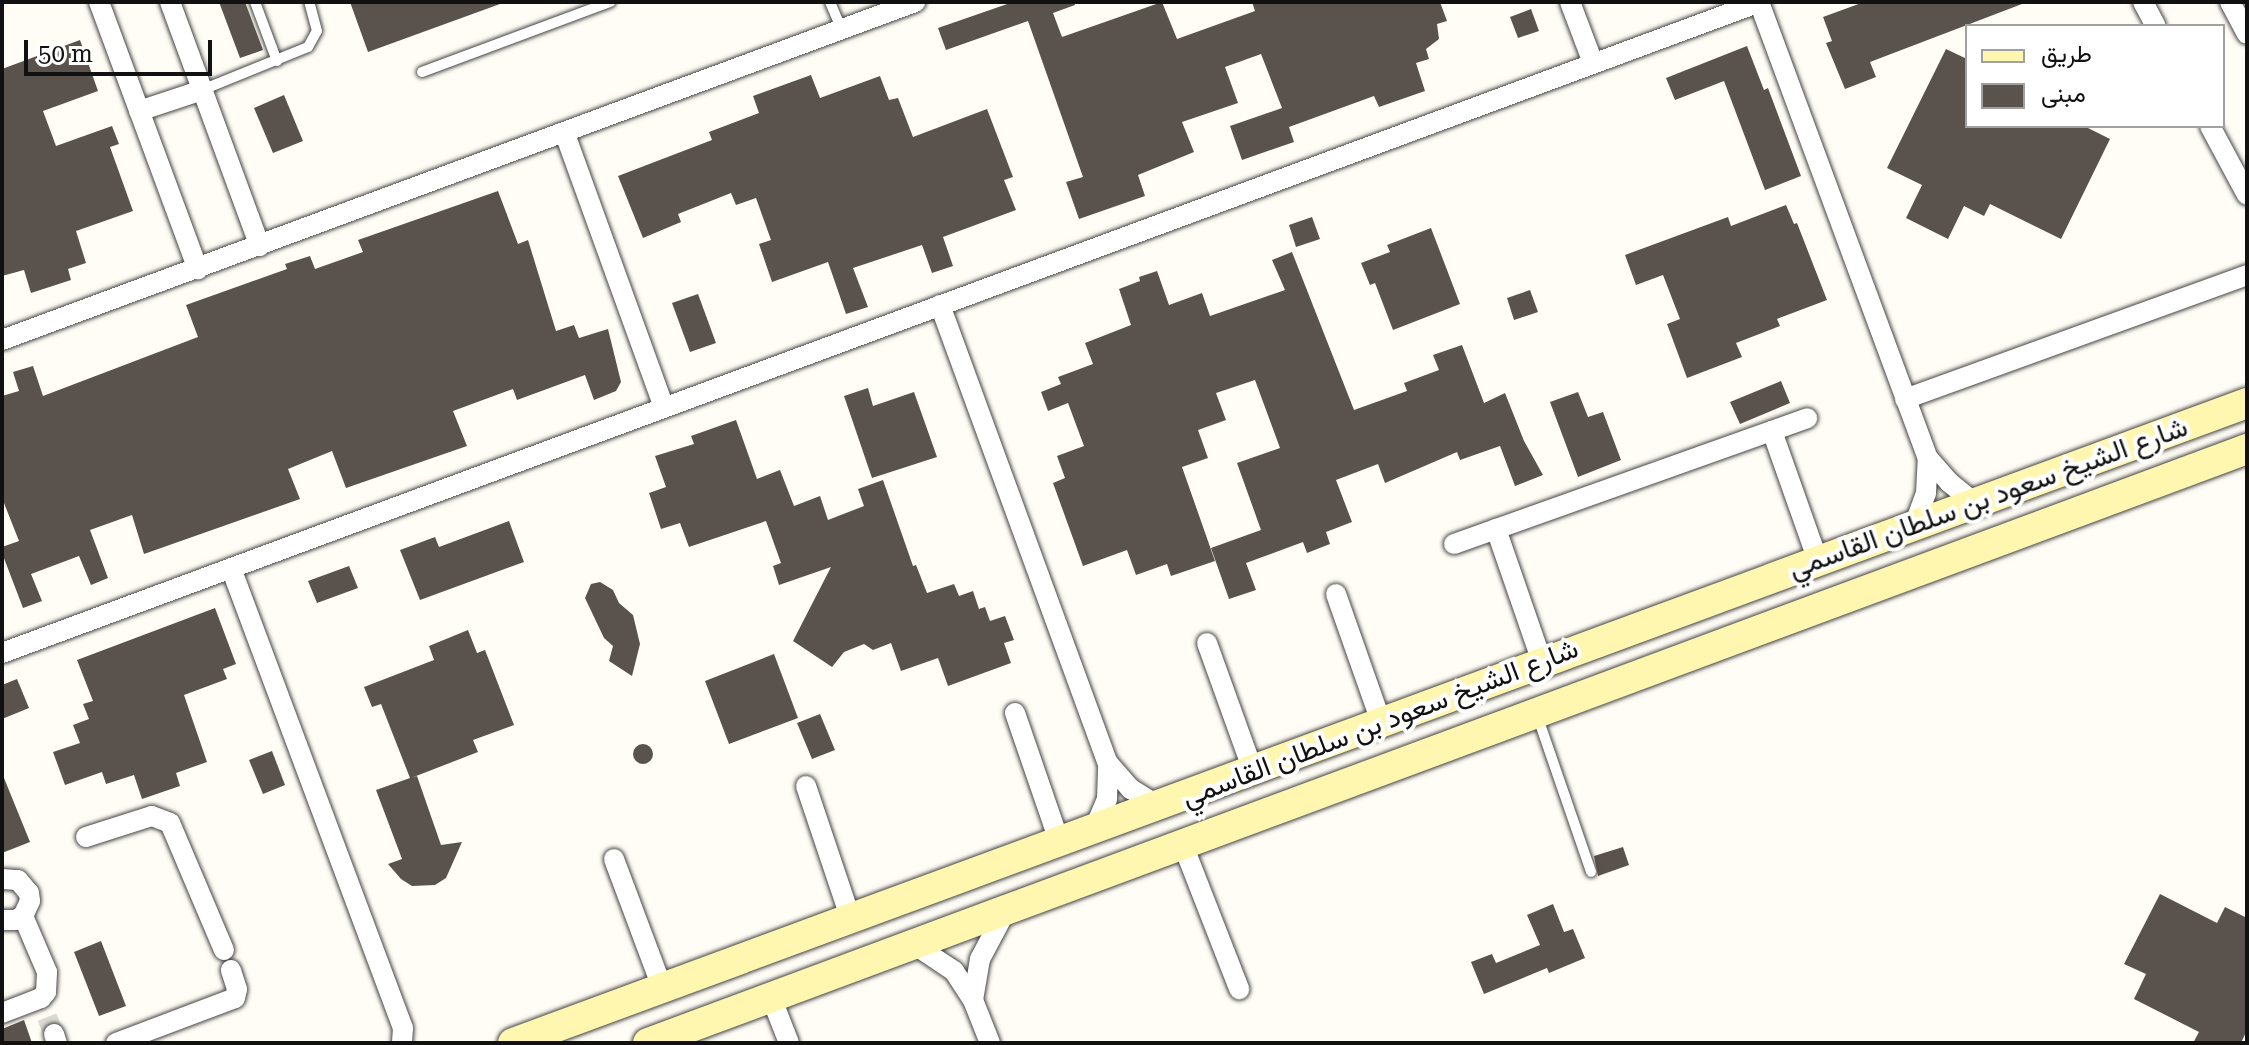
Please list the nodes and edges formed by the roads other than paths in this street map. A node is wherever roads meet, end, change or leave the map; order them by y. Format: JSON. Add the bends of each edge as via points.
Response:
{"nodes":[{"id":1,"x":99,"y":2,"type":"edge"},
{"id":2,"x":170,"y":2,"type":"edge"},
{"id":3,"x":255,"y":2,"type":"edge"},
{"id":4,"x":309,"y":2,"type":"edge"},
{"id":5,"x":610,"y":2,"type":"edge"},
{"id":6,"x":830,"y":2,"type":"edge"},
{"id":7,"x":915,"y":2,"type":"edge"},
{"id":8,"x":1570,"y":2,"type":"edge"},
{"id":9,"x":1760,"y":2,"type":"edge"},
{"id":10,"x":2143,"y":2,"type":"edge"},
{"id":11,"x":2230,"y":2,"type":"edge"},
{"id":12,"x":2155,"y":24,"type":"edge"},
{"id":13,"x":842,"y":30,"type":"junction"},
{"id":14,"x":2247,"y":34,"type":"edge"},
{"id":15,"x":277,"y":61,"type":"junction"},
{"id":16,"x":1593,"y":63,"type":"junction"},
{"id":17,"x":422,"y":72,"type":"dead end"},
{"id":18,"x":202,"y":90,"type":"junction"},
{"id":19,"x":139,"y":111,"type":"junction"},
{"id":20,"x":2211,"y":128,"type":"edge"},
{"id":21,"x":565,"y":134,"type":"junction"},
{"id":22,"x":2247,"y":195,"type":"edge"},
{"id":23,"x":260,"y":246,"type":"junction"},
{"id":24,"x":198,"y":269,"type":"junction"},
{"id":25,"x":2247,"y":275,"type":"edge"},
{"id":26,"x":940,"y":305,"type":"junction"},
{"id":27,"x":2,"y":340,"type":"edge"},
{"id":28,"x":1905,"y":399,"type":"junction"},
{"id":29,"x":2247,"y":403,"type":"edge"},
{"id":30,"x":664,"y":407,"type":"junction"},
{"id":31,"x":1807,"y":418,"type":"dead end"},
{"id":32,"x":1772,"y":431,"type":"junction"},
{"id":33,"x":2247,"y":449,"type":"edge"},
{"id":34,"x":1928,"y":458,"type":"junction"},
{"id":35,"x":2247,"y":461,"type":"edge"},
{"id":36,"x":2201,"y":467,"type":"junction"},
{"id":37,"x":1976,"y":504,"type":"junction"},
{"id":38,"x":1914,"y":526,"type":"junction"},
{"id":39,"x":1496,"y":529,"type":"junction"},
{"id":40,"x":1454,"y":544,"type":"dead end"},
{"id":41,"x":1818,"y":561,"type":"junction"},
{"id":42,"x":231,"y":568,"type":"junction"},
{"id":43,"x":1336,"y":594,"type":"dead end"},
{"id":44,"x":1658,"y":619,"type":"junction"},
{"id":45,"x":1207,"y":643,"type":"dead end"},
{"id":46,"x":2,"y":653,"type":"edge"},
{"id":47,"x":1542,"y":662,"type":"junction"},
{"id":48,"x":1635,"y":679,"type":"junction"},
{"id":49,"x":1015,"y":713,"type":"dead end"},
{"id":50,"x":1537,"y":713,"type":"junction"},
{"id":51,"x":1381,"y":722,"type":"junction"},
{"id":52,"x":1108,"y":763,"type":"junction"},
{"id":53,"x":1253,"y":771,"type":"junction"},
{"id":54,"x":806,"y":786,"type":"dead end"},
{"id":55,"x":1160,"y":807,"type":"junction"},
{"id":56,"x":1093,"y":832,"type":"junction"},
{"id":57,"x":86,"y":837,"type":"dead end"},
{"id":58,"x":1060,"y":844,"type":"junction"},
{"id":59,"x":1183,"y":845,"type":"junction"},
{"id":60,"x":614,"y":859,"type":"dead end"},
{"id":61,"x":1591,"y":872,"type":"dead end"},
{"id":62,"x":2,"y":879,"type":"edge"},
{"id":63,"x":1005,"y":912,"type":"junction"},
{"id":64,"x":23,"y":916,"type":"junction"},
{"id":65,"x":2,"y":920,"type":"edge"},
{"id":66,"x":851,"y":920,"type":"junction"},
{"id":67,"x":915,"y":945,"type":"junction"},
{"id":68,"x":224,"y":950,"type":"dead end"},
{"id":69,"x":231,"y":970,"type":"dead end"},
{"id":70,"x":1239,"y":989,"type":"dead end"},
{"id":71,"x":663,"y":990,"type":"junction"},
{"id":72,"x":771,"y":997,"type":"junction"},
{"id":73,"x":973,"y":1000,"type":"junction"},
{"id":74,"x":2,"y":1013,"type":"edge"},
{"id":75,"x":50,"y":1023,"type":"edge"},
{"id":76,"x":167,"y":1034,"type":"edge"},
{"id":77,"x":402,"y":1036,"type":"edge"},
{"id":78,"x":116,"y":1043,"type":"edge"},
{"id":79,"x":419,"y":1043,"type":"edge"},
{"id":80,"x":513,"y":1043,"type":"edge"},
{"id":81,"x":648,"y":1043,"type":"edge"},
{"id":82,"x":789,"y":1043,"type":"edge"},
{"id":83,"x":990,"y":1043,"type":"edge"}],
"edges":[{"from":1,"to":19,"type":"street"},
{"from":2,"to":18,"type":"street"},
{"from":3,"to":15,"type":"lane"},
{"from":4,"to":15,"type":"lane","via":[[316,22],[314,40]]},
{"from":5,"to":17,"type":"lane"},
{"from":6,"to":13,"type":"lane"},
{"from":7,"to":13,"type":"street"},
{"from":8,"to":16,"type":"street"},
{"from":9,"to":16,"type":"street"},
{"from":9,"to":28,"type":"street"},
{"from":10,"to":12,"type":"street"},
{"from":11,"to":14,"type":"street"},
{"from":13,"to":21,"type":"street"},
{"from":15,"to":18,"type":"lane"},
{"from":16,"to":26,"type":"street"},
{"from":18,"to":19,"type":"street"},
{"from":18,"to":23,"type":"street"},
{"from":19,"to":24,"type":"street"},
{"from":20,"to":22,"type":"street"},
{"from":21,"to":23,"type":"street"},
{"from":21,"to":30,"type":"street"},
{"from":23,"to":24,"type":"street"},
{"from":24,"to":27,"type":"street"},
{"from":25,"to":28,"type":"street"},
{"from":26,"to":30,"type":"street"},
{"from":26,"to":52,"type":"street"},
{"from":28,"to":34,"type":"street"},
{"from":29,"to":37,"type":"main road","name":"شارع الشيخ سعود بن سلطان القاسمي"},
{"from":30,"to":42,"type":"street"},
{"from":31,"to":32,"type":"street"},
{"from":32,"to":39,"type":"street"},
{"from":32,"to":41,"type":"street"},
{"from":33,"to":36,"type":"main road","name":"شارع الشيخ سعود بن سلطان القاسمي"},
{"from":34,"to":37,"type":"street"},
{"from":34,"to":38,"type":"street","via":[[1926,493]]},
{"from":35,"to":36,"type":"main road"},
{"from":36,"to":48,"type":"main road","name":"شارع الشيخ سعود بن سلطان القاسمي"},
{"from":37,"to":38,"type":"main road","name":"شارع الشيخ سعود بن سلطان القاسمي"},
{"from":38,"to":41,"type":"main road","name":"شارع الشيخ سعود بن سلطان القاسمي"},
{"from":39,"to":40,"type":"street"},
{"from":39,"to":47,"type":"street"},
{"from":41,"to":44,"type":"main road","name":"شارع الشيخ سعود بن سلطان القاسمي"},
{"from":42,"to":46,"type":"street"},
{"from":42,"to":77,"type":"street"},
{"from":43,"to":51,"type":"street"},
{"from":44,"to":47,"type":"main road","name":"شارع الشيخ سعود بن سلطان القاسمي"},
{"from":44,"to":48,"type":"main road","via":[[1665,633],[1664,653]]},
{"from":45,"to":53,"type":"street"},
{"from":47,"to":51,"type":"main road","name":"شارع الشيخ سعود بن سلطان القاسمي"},
{"from":48,"to":50,"type":"main road","name":"شارع الشيخ سعود بن سلطان القاسمي"},
{"from":49,"to":58,"type":"street"},
{"from":50,"to":59,"type":"main road","name":"شارع الشيخ سعود بن سلطان القاسمي"},
{"from":50,"to":61,"type":"lane"},
{"from":51,"to":53,"type":"main road","name":"شارع الشيخ سعود بن سلطان القاسمي"},
{"from":52,"to":55,"type":"street","via":[[1131,789]]},
{"from":52,"to":56,"type":"street","via":[[1107,799]]},
{"from":53,"to":55,"type":"main road","name":"شارع الشيخ سعود بن سلطان القاسمي"},
{"from":54,"to":66,"type":"street"},
{"from":55,"to":56,"type":"main road","name":"شارع الشيخ سعود بن سلطان القاسمي"},
{"from":56,"to":58,"type":"main road","name":"شارع الشيخ سعود بن سلطان القاسمي"},
{"from":57,"to":68,"type":"street","via":[[152,816],[170,823]]},
{"from":58,"to":66,"type":"main road","name":"شارع الشيخ سعود بن سلطان القاسمي"},
{"from":59,"to":63,"type":"main road","name":"شارع الشيخ سعود بن سلطان القاسمي"},
{"from":59,"to":70,"type":"street"},
{"from":60,"to":71,"type":"street"},
{"from":62,"to":64,"type":"street","via":[[18,880],[29,893]]},
{"from":63,"to":67,"type":"main road","name":"شارع الشيخ سعود بن سلطان القاسمي"},
{"from":63,"to":73,"type":"street","via":[[980,959]]},
{"from":64,"to":65,"type":"street"},
{"from":64,"to":75,"type":"street","via":[[47,972]]},
{"from":66,"to":71,"type":"main road","name":"شارع الشيخ سعود بن سلطان القاسمي"},
{"from":67,"to":72,"type":"main road","name":"شارع الشيخ سعود بن سلطان القاسمي"},
{"from":67,"to":73,"type":"street","via":[[946,962]]},
{"from":69,"to":76,"type":"street","via":[[235,998]]},
{"from":71,"to":80,"type":"main road","name":"شارع الشيخ سعود بن سلطان القاسمي"},
{"from":72,"to":81,"type":"main road","name":"شارع الشيخ سعود بن سلطان القاسمي"},
{"from":72,"to":82,"type":"street"},
{"from":73,"to":83,"type":"street"},
{"from":74,"to":75,"type":"street"},
{"from":76,"to":78,"type":"street"},
{"from":77,"to":79,"type":"street"}]}
